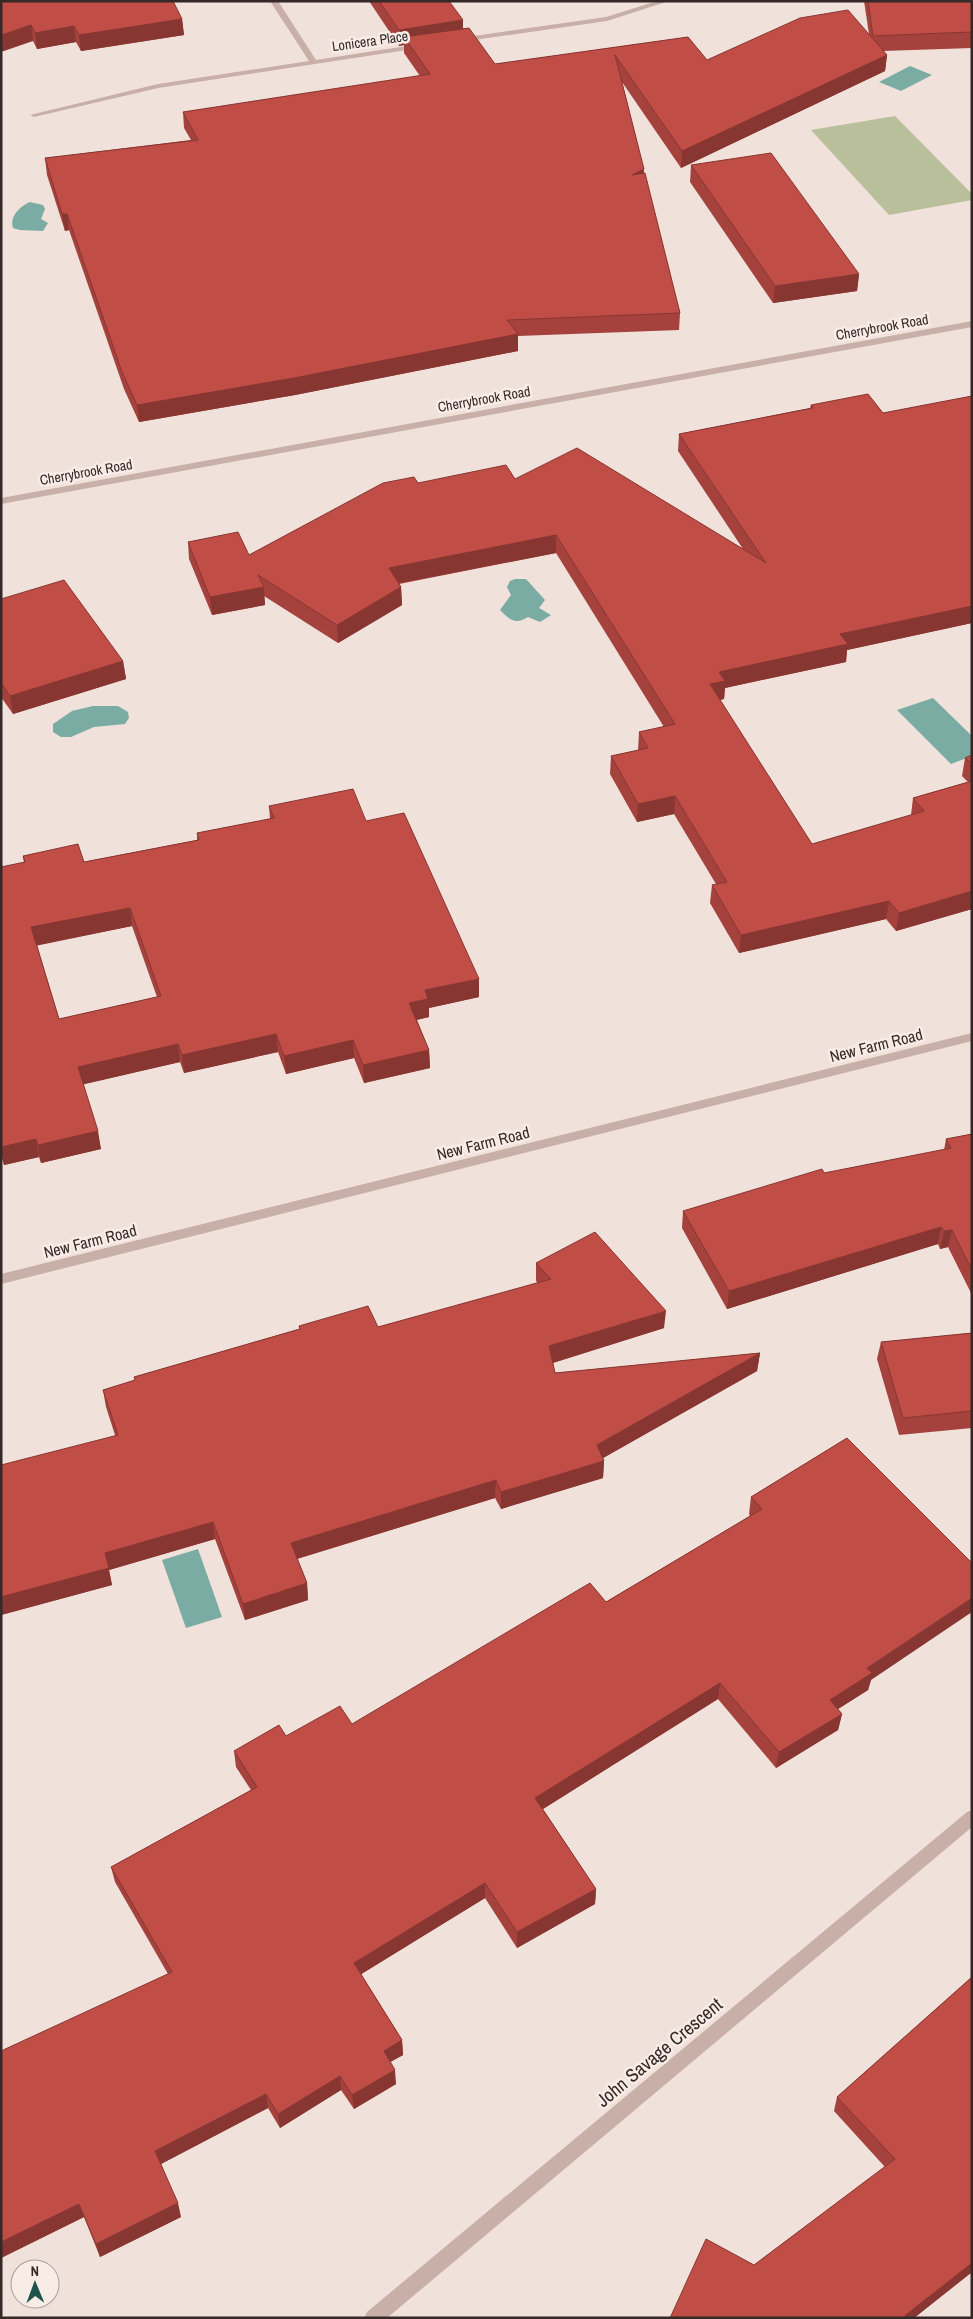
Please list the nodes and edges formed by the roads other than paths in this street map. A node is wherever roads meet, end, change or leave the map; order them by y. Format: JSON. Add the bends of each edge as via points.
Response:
{"nodes":[{"id":1,"x":274,"y":1,"type":"edge"},
{"id":2,"x":665,"y":1,"type":"edge"},
{"id":3,"x":451,"y":42,"type":"edge"},
{"id":4,"x":431,"y":45,"type":"edge"},
{"id":5,"x":314,"y":62,"type":"junction"},
{"id":6,"x":34,"y":115,"type":"dead end"},
{"id":7,"x":972,"y":324,"type":"edge"},
{"id":8,"x":1,"y":502,"type":"edge"},
{"id":9,"x":972,"y":1037,"type":"edge"},
{"id":10,"x":1,"y":1279,"type":"edge"},
{"id":11,"x":972,"y":1817,"type":"edge"},
{"id":12,"x":373,"y":2318,"type":"edge"}],
"edges":[{"from":1,"to":5,"type":"street","name":"Lonicera Place"},
{"from":2,"to":3,"type":"street","via":[[607,19]]},
{"from":4,"to":5,"type":"street","name":"Lonicera Place"},
{"from":5,"to":6,"type":"street","name":"Lonicera Place","via":[[158,86]]},
{"from":7,"to":8,"type":"street","name":"Cherrybrook Road"},
{"from":9,"to":10,"type":"street","name":"New Farm Road"},
{"from":11,"to":12,"type":"street","name":"John Savage Crescent"}]}
